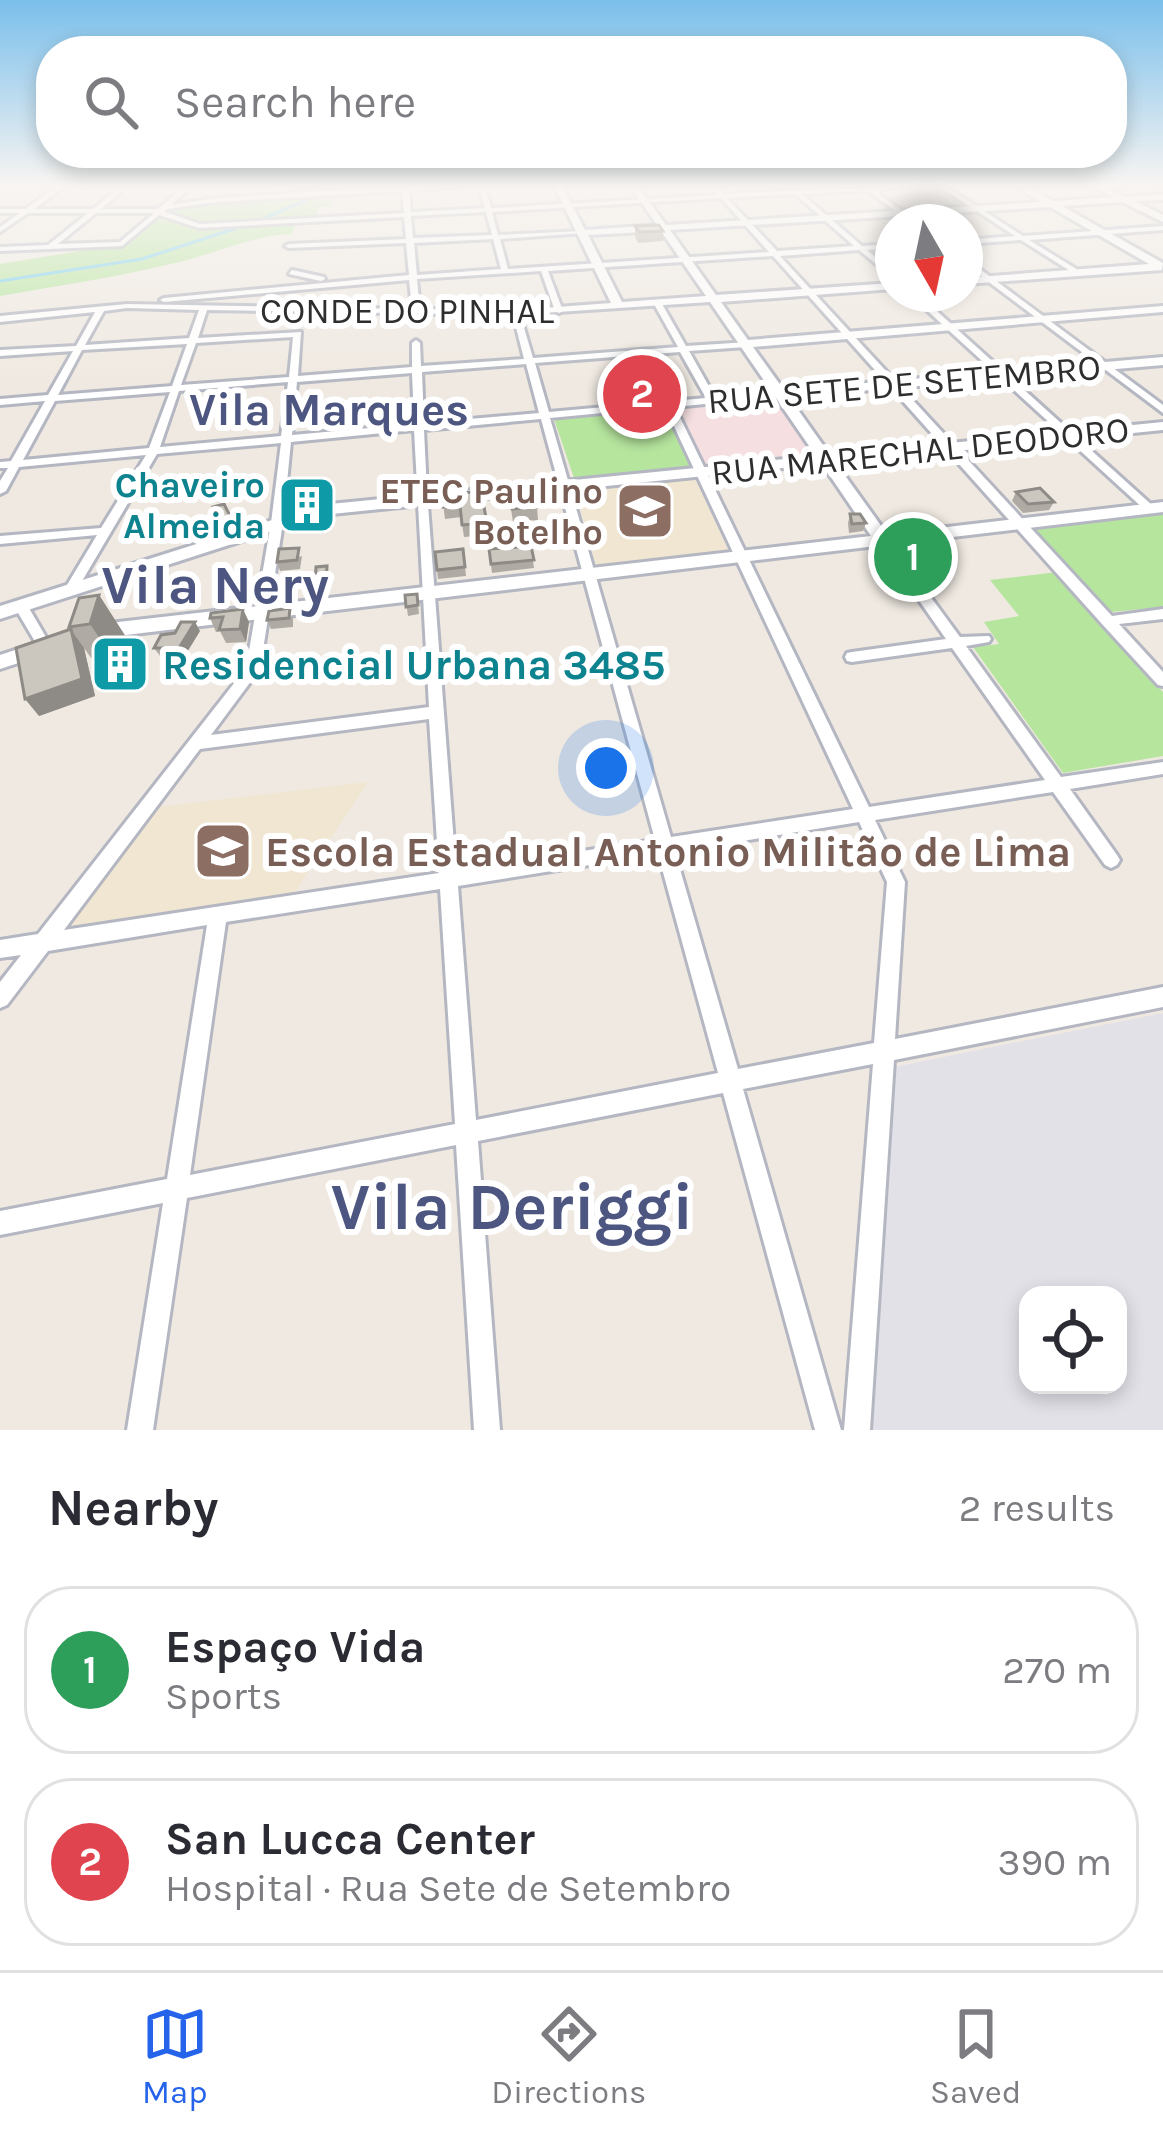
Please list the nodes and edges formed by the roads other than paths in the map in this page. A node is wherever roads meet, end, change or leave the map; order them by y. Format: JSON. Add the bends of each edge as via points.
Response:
{"nodes":[{"id":1,"x":321,"y":253,"type":"edge"},
{"id":2,"x":410,"y":253,"type":"edge"},
{"id":3,"x":500,"y":253,"type":"edge"},
{"id":4,"x":591,"y":253,"type":"edge"},
{"id":5,"x":680,"y":253,"type":"edge"},
{"id":6,"x":774,"y":253,"type":"edge"},
{"id":7,"x":808,"y":253,"type":"edge"},
{"id":8,"x":1045,"y":253,"type":"edge"},
{"id":9,"x":776,"y":255,"type":"junction"},
{"id":10,"x":686,"y":261,"type":"junction"},
{"id":11,"x":1162,"y":266,"type":"edge"},
{"id":12,"x":598,"y":267,"type":"junction"},
{"id":13,"x":544,"y":270,"type":"junction"},
{"id":14,"x":292,"y":272,"type":"dead end"},
{"id":15,"x":506,"y":272,"type":"junction"},
{"id":16,"x":1075,"y":272,"type":"junction"},
{"id":17,"x":983,"y":274,"type":"edge"},
{"id":18,"x":307,"y":277,"type":"junction"},
{"id":19,"x":413,"y":278,"type":"junction"},
{"id":20,"x":983,"y":279,"type":"edge"},
{"id":21,"x":990,"y":279,"type":"junction"},
{"id":22,"x":342,"y":282,"type":"junction"},
{"id":23,"x":875,"y":288,"type":"edge"},
{"id":24,"x":811,"y":293,"type":"junction"},
{"id":25,"x":713,"y":299,"type":"junction"},
{"id":26,"x":658,"y":304,"type":"junction"},
{"id":27,"x":618,"y":306,"type":"junction"},
{"id":28,"x":101,"y":308,"type":"junction"},
{"id":29,"x":1163,"y":309,"type":"edge"},
{"id":30,"x":203,"y":310,"type":"junction"},
{"id":31,"x":416,"y":311,"type":"junction"},
{"id":32,"x":559,"y":311,"type":"junction"},
{"id":33,"x":931,"y":312,"type":"edge"},
{"id":34,"x":516,"y":313,"type":"junction"},
{"id":35,"x":1042,"y":319,"type":"junction"},
{"id":36,"x":0,"y":320,"type":"edge"},
{"id":37,"x":946,"y":327,"type":"junction"},
{"id":38,"x":848,"y":335,"type":"junction"},
{"id":39,"x":193,"y":339,"type":"junction"},
{"id":40,"x":416,"y":343,"type":"dead end"},
{"id":41,"x":746,"y":344,"type":"junction"},
{"id":42,"x":81,"y":347,"type":"junction"},
{"id":43,"x":685,"y":349,"type":"junction"},
{"id":44,"x":0,"y":353,"type":"edge"},
{"id":45,"x":529,"y":361,"type":"junction"},
{"id":46,"x":1163,"y":361,"type":"edge"},
{"id":47,"x":1104,"y":367,"type":"junction"},
{"id":48,"x":417,"y":370,"type":"junction"},
{"id":49,"x":1000,"y":375,"type":"junction"},
{"id":50,"x":294,"y":379,"type":"junction"},
{"id":51,"x":893,"y":385,"type":"junction"},
{"id":52,"x":176,"y":388,"type":"junction"},
{"id":53,"x":781,"y":394,"type":"junction"},
{"id":54,"x":54,"y":398,"type":"junction"},
{"id":55,"x":712,"y":400,"type":"junction"},
{"id":56,"x":0,"y":402,"type":"edge"},
{"id":57,"x":668,"y":404,"type":"junction"},
{"id":58,"x":1163,"y":410,"type":"edge"},
{"id":59,"x":543,"y":416,"type":"junction"},
{"id":60,"x":419,"y":426,"type":"junction"},
{"id":61,"x":1163,"y":426,"type":"edge"},
{"id":62,"x":1067,"y":436,"type":"junction"},
{"id":63,"x":285,"y":439,"type":"junction"},
{"id":64,"x":949,"y":447,"type":"junction"},
{"id":65,"x":154,"y":451,"type":"junction"},
{"id":66,"x":825,"y":459,"type":"junction"},
{"id":67,"x":16,"y":463,"type":"junction"},
{"id":68,"x":0,"y":464,"type":"edge"},
{"id":69,"x":698,"y":472,"type":"junction"},
{"id":70,"x":562,"y":486,"type":"junction"},
{"id":71,"x":0,"y":491,"type":"edge"},
{"id":72,"x":422,"y":500,"type":"junction"},
{"id":73,"x":1156,"y":508,"type":"edge"},
{"id":74,"x":277,"y":523,"type":"junction"},
{"id":75,"x":1017,"y":523,"type":"junction"},
{"id":76,"x":106,"y":531,"type":"junction"},
{"id":77,"x":882,"y":539,"type":"junction"},
{"id":78,"x":0,"y":540,"type":"edge"},
{"id":79,"x":737,"y":556,"type":"junction"},
{"id":80,"x":588,"y":573,"type":"junction"},
{"id":81,"x":70,"y":590,"type":"junction"},
{"id":82,"x":429,"y":592,"type":"junction"},
{"id":83,"x":21,"y":606,"type":"junction"},
{"id":84,"x":262,"y":610,"type":"junction"},
{"id":85,"x":0,"y":613,"type":"edge"},
{"id":86,"x":1163,"y":614,"type":"edge"},
{"id":87,"x":1107,"y":621,"type":"junction"},
{"id":88,"x":984,"y":639,"type":"dead end"},
{"id":89,"x":63,"y":642,"type":"junction"},
{"id":90,"x":956,"y":643,"type":"junction"},
{"id":91,"x":852,"y":657,"type":"dead end"},
{"id":92,"x":0,"y":662,"type":"edge"},
{"id":93,"x":1163,"y":681,"type":"edge"},
{"id":94,"x":438,"y":712,"type":"junction"},
{"id":95,"x":200,"y":743,"type":"junction"},
{"id":96,"x":1163,"y":768,"type":"edge"},
{"id":97,"x":1056,"y":784,"type":"junction"},
{"id":98,"x":863,"y":813,"type":"junction"},
{"id":99,"x":662,"y":844,"type":"junction"},
{"id":100,"x":1111,"y":860,"type":"dead end"},
{"id":101,"x":447,"y":880,"type":"junction"},
{"id":102,"x":218,"y":914,"type":"junction"},
{"id":103,"x":42,"y":943,"type":"junction"},
{"id":104,"x":0,"y":950,"type":"edge"},
{"id":105,"x":1163,"y":997,"type":"edge"},
{"id":106,"x":0,"y":998,"type":"edge"},
{"id":107,"x":885,"y":1051,"type":"junction"},
{"id":108,"x":728,"y":1081,"type":"junction"},
{"id":109,"x":467,"y":1132,"type":"junction"},
{"id":110,"x":176,"y":1189,"type":"junction"},
{"id":111,"x":0,"y":1222,"type":"edge"},
{"id":112,"x":140,"y":1430,"type":"edge"},
{"id":113,"x":487,"y":1430,"type":"edge"},
{"id":114,"x":828,"y":1430,"type":"edge"},
{"id":115,"x":856,"y":1430,"type":"edge"}],
"edges":[{"from":1,"to":18,"type":"street"},
{"from":2,"to":19,"type":"street"},
{"from":3,"to":15,"type":"street"},
{"from":4,"to":12,"type":"street"},
{"from":5,"to":10,"type":"street"},
{"from":6,"to":9,"type":"street"},
{"from":7,"to":9,"type":"street"},
{"from":8,"to":16,"type":"street"},
{"from":9,"to":10,"type":"street"},
{"from":9,"to":24,"type":"street"},
{"from":10,"to":12,"type":"street"},
{"from":10,"to":25,"type":"street"},
{"from":11,"to":16,"type":"street"},
{"from":12,"to":13,"type":"street"},
{"from":12,"to":27,"type":"street"},
{"from":13,"to":15,"type":"street"},
{"from":13,"to":32,"type":"street"},
{"from":14,"to":18,"type":"street"},
{"from":15,"to":19,"type":"street"},
{"from":16,"to":21,"type":"street"},
{"from":17,"to":21,"type":"street"},
{"from":18,"to":22,"type":"street"},
{"from":19,"to":22,"type":"street"},
{"from":19,"to":31,"type":"street"},
{"from":20,"to":21,"type":"street"},
{"from":21,"to":35,"type":"street"},
{"from":22,"to":28,"type":"street"},
{"from":23,"to":24,"type":"street","name":"CONDE DO PINHAL"},
{"from":24,"to":25,"type":"street","name":"CONDE DO PINHAL"},
{"from":24,"to":38,"type":"street"},
{"from":25,"to":26,"type":"street","name":"CONDE DO PINHAL"},
{"from":25,"to":41,"type":"street"},
{"from":26,"to":27,"type":"street","name":"CONDE DO PINHAL"},
{"from":26,"to":43,"type":"street"},
{"from":27,"to":32,"type":"street","name":"CONDE DO PINHAL"},
{"from":28,"to":30,"type":"street","name":"CONDE DO PINHAL"},
{"from":28,"to":36,"type":"street"},
{"from":28,"to":42,"type":"street"},
{"from":29,"to":35,"type":"street"},
{"from":30,"to":31,"type":"street","name":"CONDE DO PINHAL"},
{"from":30,"to":39,"type":"street"},
{"from":31,"to":34,"type":"street","name":"CONDE DO PINHAL"},
{"from":32,"to":34,"type":"street","name":"CONDE DO PINHAL"},
{"from":33,"to":37,"type":"street"},
{"from":34,"to":45,"type":"street"},
{"from":35,"to":37,"type":"street"},
{"from":35,"to":47,"type":"street"},
{"from":37,"to":38,"type":"street"},
{"from":37,"to":49,"type":"street"},
{"from":38,"to":41,"type":"street"},
{"from":38,"to":51,"type":"street"},
{"from":39,"to":42,"type":"street"},
{"from":39,"to":50,"type":"street","via":[[297,332]]},
{"from":39,"to":52,"type":"street"},
{"from":40,"to":48,"type":"street"},
{"from":41,"to":43,"type":"street"},
{"from":41,"to":53,"type":"street"},
{"from":42,"to":44,"type":"street"},
{"from":42,"to":54,"type":"street"},
{"from":43,"to":45,"type":"street"},
{"from":43,"to":55,"type":"street"},
{"from":45,"to":48,"type":"street"},
{"from":45,"to":59,"type":"street"},
{"from":46,"to":47,"type":"street","name":"RUA SETE DE SETEMBRO"},
{"from":47,"to":49,"type":"street","name":"RUA SETE DE SETEMBRO"},
{"from":47,"to":58,"type":"street"},
{"from":48,"to":50,"type":"street"},
{"from":48,"to":60,"type":"street"},
{"from":49,"to":51,"type":"street","name":"RUA SETE DE SETEMBRO"},
{"from":49,"to":62,"type":"street"},
{"from":50,"to":52,"type":"street"},
{"from":50,"to":63,"type":"street"},
{"from":51,"to":53,"type":"street","name":"RUA SETE DE SETEMBRO"},
{"from":51,"to":64,"type":"street"},
{"from":52,"to":54,"type":"street"},
{"from":52,"to":65,"type":"street"},
{"from":53,"to":55,"type":"street","name":"RUA SETE DE SETEMBRO"},
{"from":53,"to":66,"type":"street"},
{"from":54,"to":56,"type":"street"},
{"from":54,"to":67,"type":"street"},
{"from":55,"to":57,"type":"street","name":"RUA SETE DE SETEMBRO"},
{"from":57,"to":59,"type":"street","name":"RUA SETE DE SETEMBRO"},
{"from":57,"to":69,"type":"street"},
{"from":59,"to":60,"type":"street","name":"RUA SETE DE SETEMBRO"},
{"from":59,"to":70,"type":"street"},
{"from":60,"to":63,"type":"street","name":"RUA SETE DE SETEMBRO"},
{"from":60,"to":72,"type":"street"},
{"from":61,"to":62,"type":"street","name":"RUA MARECHAL DEODORO"},
{"from":62,"to":64,"type":"street","name":"RUA MARECHAL DEODORO"},
{"from":62,"to":73,"type":"street"},
{"from":63,"to":65,"type":"street","name":"RUA SETE DE SETEMBRO"},
{"from":63,"to":74,"type":"street"},
{"from":64,"to":66,"type":"street","name":"RUA MARECHAL DEODORO"},
{"from":64,"to":75,"type":"street"},
{"from":65,"to":67,"type":"street","name":"RUA SETE DE SETEMBRO"},
{"from":65,"to":76,"type":"street"},
{"from":66,"to":69,"type":"street","name":"RUA MARECHAL DEODORO"},
{"from":66,"to":77,"type":"street"},
{"from":67,"to":68,"type":"street","name":"RUA SETE DE SETEMBRO"},
{"from":67,"to":71,"type":"street"},
{"from":69,"to":70,"type":"street","name":"RUA MARECHAL DEODORO"},
{"from":69,"to":79,"type":"street"},
{"from":70,"to":72,"type":"street","name":"RUA MARECHAL DEODORO"},
{"from":70,"to":80,"type":"street"},
{"from":72,"to":74,"type":"street","name":"RUA MARECHAL DEODORO","via":[[320,510]]},
{"from":72,"to":82,"type":"street"},
{"from":73,"to":75,"type":"street"},
{"from":74,"to":81,"type":"street","name":"RUA MARECHAL DEODORO"},
{"from":74,"to":84,"type":"street"},
{"from":75,"to":77,"type":"street"},
{"from":75,"to":87,"type":"street"},
{"from":76,"to":78,"type":"street"},
{"from":76,"to":81,"type":"street"},
{"from":77,"to":79,"type":"street"},
{"from":77,"to":90,"type":"street"},
{"from":79,"to":80,"type":"street"},
{"from":79,"to":98,"type":"street"},
{"from":80,"to":82,"type":"street"},
{"from":80,"to":99,"type":"street"},
{"from":81,"to":83,"type":"street","name":"RUA MARECHAL DEODORO"},
{"from":82,"to":84,"type":"street"},
{"from":82,"to":94,"type":"street"},
{"from":83,"to":85,"type":"street","name":"RUA MARECHAL DEODORO"},
{"from":83,"to":89,"type":"street"},
{"from":84,"to":89,"type":"street","via":[[106,628]]},
{"from":84,"to":95,"type":"street","via":[[253,669]]},
{"from":86,"to":87,"type":"street"},
{"from":87,"to":93,"type":"street"},
{"from":88,"to":90,"type":"street"},
{"from":89,"to":92,"type":"street"},
{"from":90,"to":91,"type":"street"},
{"from":90,"to":97,"type":"street"},
{"from":94,"to":95,"type":"street"},
{"from":94,"to":101,"type":"street"},
{"from":95,"to":103,"type":"street"},
{"from":96,"to":97,"type":"street"},
{"from":97,"to":98,"type":"street"},
{"from":97,"to":100,"type":"street"},
{"from":98,"to":99,"type":"street"},
{"from":98,"to":107,"type":"street","via":[[896,882]]},
{"from":99,"to":101,"type":"street"},
{"from":99,"to":108,"type":"street"},
{"from":101,"to":102,"type":"street"},
{"from":101,"to":109,"type":"street"},
{"from":102,"to":103,"type":"street"},
{"from":102,"to":110,"type":"street"},
{"from":103,"to":104,"type":"street"},
{"from":103,"to":106,"type":"street"},
{"from":105,"to":107,"type":"street"},
{"from":107,"to":108,"type":"street"},
{"from":107,"to":115,"type":"street"},
{"from":108,"to":109,"type":"street"},
{"from":108,"to":114,"type":"street"},
{"from":109,"to":110,"type":"street"},
{"from":109,"to":113,"type":"street"},
{"from":110,"to":111,"type":"street"},
{"from":110,"to":112,"type":"street"}]}
